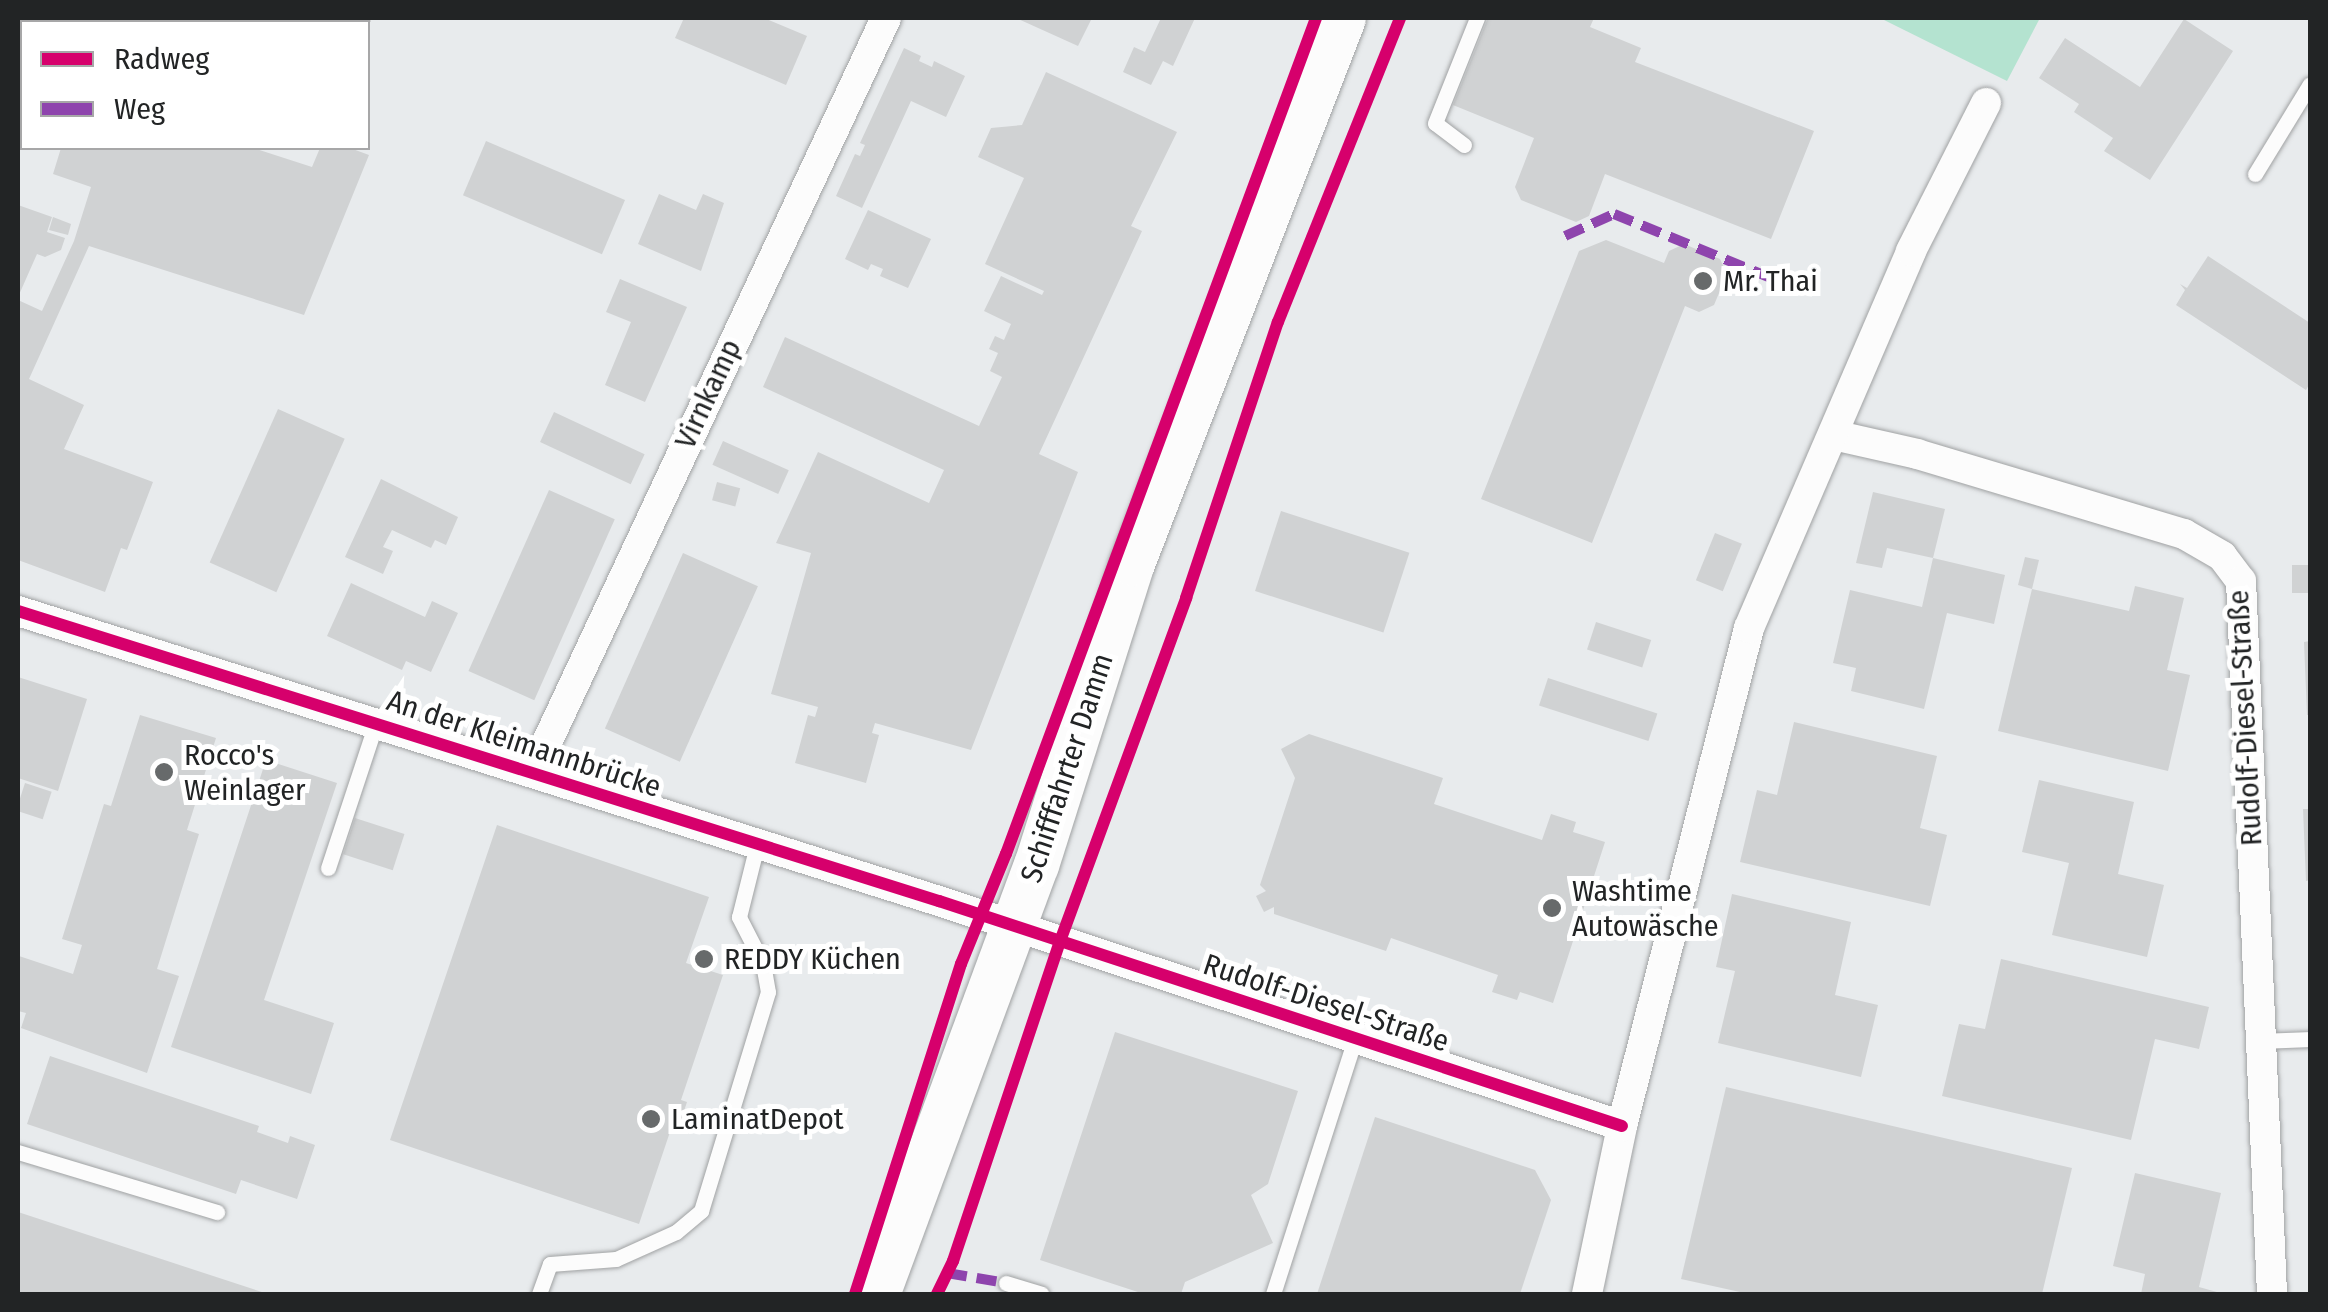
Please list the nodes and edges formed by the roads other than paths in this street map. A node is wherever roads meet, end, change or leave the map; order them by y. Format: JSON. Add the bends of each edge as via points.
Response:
{"nodes":[{"id":1,"x":886,"y":18,"type":"edge"},
{"id":2,"x":1344,"y":18,"type":"edge"},
{"id":3,"x":1477,"y":18,"type":"edge"},
{"id":4,"x":2310,"y":84,"type":"edge"},
{"id":5,"x":1986,"y":102,"type":"dead end"},
{"id":6,"x":1464,"y":145,"type":"dead end"},
{"id":7,"x":2255,"y":174,"type":"dead end"},
{"id":8,"x":1833,"y":435,"type":"junction"},
{"id":9,"x":18,"y":612,"type":"edge"},
{"id":10,"x":376,"y":723,"type":"junction"},
{"id":11,"x":533,"y":772,"type":"junction"},
{"id":12,"x":757,"y":845,"type":"junction"},
{"id":13,"x":328,"y":868,"type":"dead end"},
{"id":14,"x":1014,"y":928,"type":"junction"},
{"id":15,"x":1354,"y":1039,"type":"junction"},
{"id":16,"x":2310,"y":1039,"type":"edge"},
{"id":17,"x":2261,"y":1041,"type":"junction"},
{"id":18,"x":1622,"y":1126,"type":"junction"},
{"id":19,"x":18,"y":1152,"type":"edge"},
{"id":20,"x":217,"y":1212,"type":"dead end"},
{"id":21,"x":1006,"y":1283,"type":"dead end"},
{"id":22,"x":539,"y":1294,"type":"edge"},
{"id":23,"x":878,"y":1294,"type":"edge"},
{"id":24,"x":1041,"y":1294,"type":"edge"},
{"id":25,"x":1272,"y":1294,"type":"edge"},
{"id":26,"x":1587,"y":1294,"type":"edge"},
{"id":27,"x":2272,"y":1294,"type":"edge"}],
"edges":[{"from":1,"to":11,"type":"street","name":"Virnkamp"},
{"from":2,"to":14,"type":"main road","name":"Schifffahrter Damm","via":[[1138,544]]},
{"from":3,"to":6,"type":"lane","via":[[1435,123]]},
{"from":4,"to":7,"type":"lane"},
{"from":5,"to":8,"type":"street","via":[[1911,252]]},
{"from":8,"to":17,"type":"street","name":"Rudolf-Diesel-Straße","via":[[2184,534],[2222,556],[2242,581]]},
{"from":8,"to":18,"type":"street","via":[[1735,672]]},
{"from":9,"to":10,"type":"street","name":"An der Kleimannbrücke"},
{"from":10,"to":11,"type":"street","name":"An der Kleimannbrücke"},
{"from":10,"to":13,"type":"lane"},
{"from":11,"to":12,"type":"street","name":"An der Kleimannbrücke"},
{"from":12,"to":14,"type":"street","name":"An der Kleimannbrücke"},
{"from":12,"to":22,"type":"lane","via":[[739,917],[763,964],[768,992],[701,1211],[676,1232],[616,1259],[550,1264]]},
{"from":14,"to":15,"type":"street","name":"Rudolf-Diesel-Straße"},
{"from":14,"to":23,"type":"main road","name":"Schifffahrter Damm"},
{"from":15,"to":18,"type":"street","name":"Rudolf-Diesel-Straße"},
{"from":15,"to":25,"type":"lane"},
{"from":16,"to":17,"type":"lane"},
{"from":17,"to":27,"type":"street","name":"Rudolf-Diesel-Straße"},
{"from":18,"to":26,"type":"street"},
{"from":19,"to":20,"type":"lane"},
{"from":21,"to":24,"type":"lane"}]}
